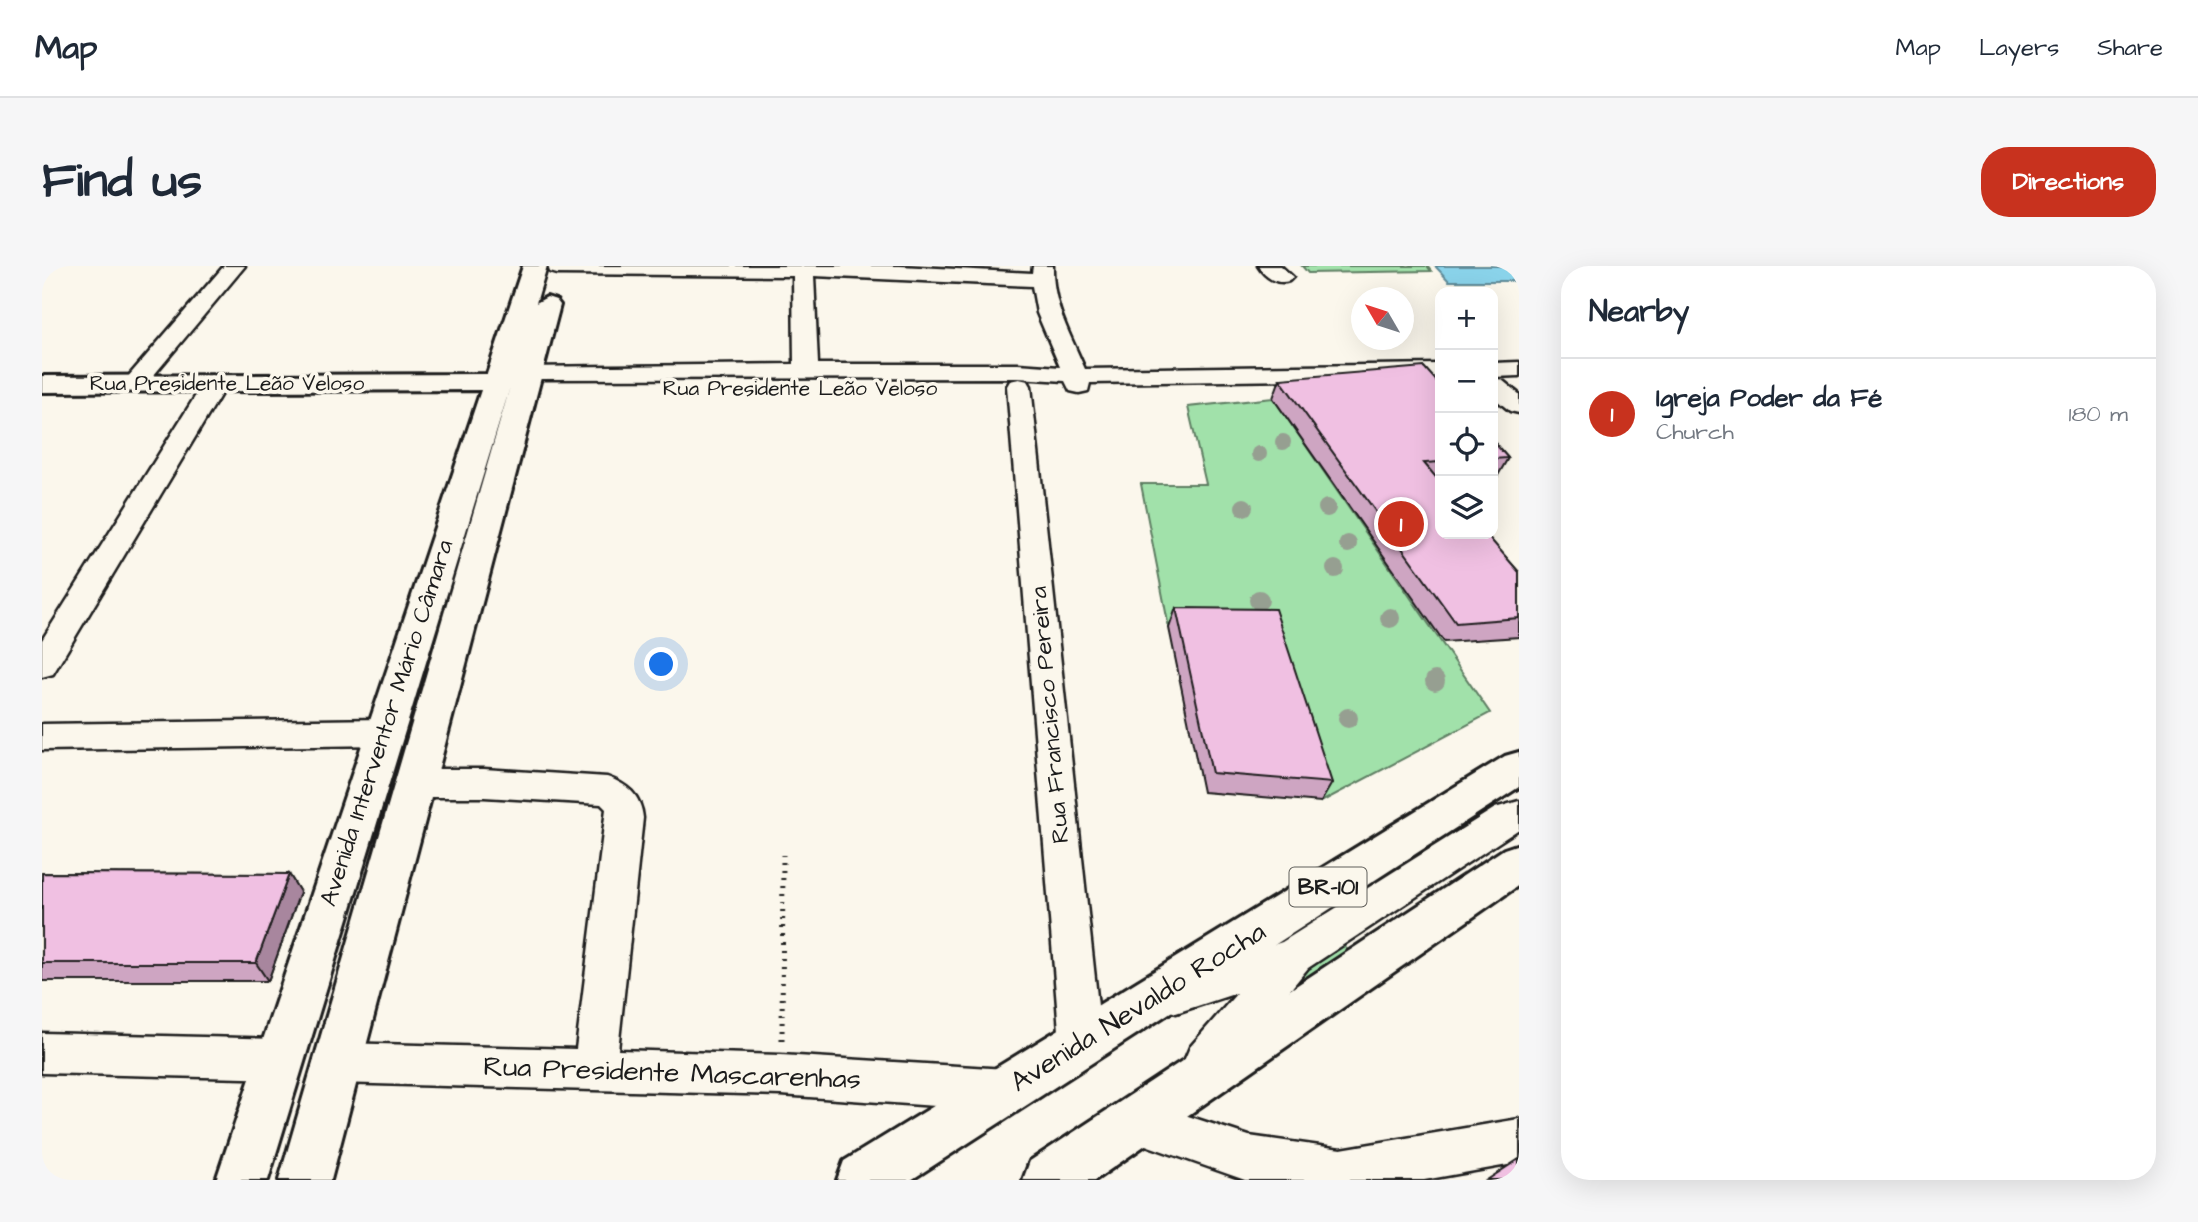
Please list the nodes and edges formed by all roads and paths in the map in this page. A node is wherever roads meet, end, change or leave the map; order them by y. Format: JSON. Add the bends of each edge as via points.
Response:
{"nodes":[{"id":1,"x":235,"y":266,"type":"edge"},
{"id":2,"x":549,"y":267,"type":"edge"},
{"id":3,"x":857,"y":268,"type":"edge"},
{"id":4,"x":803,"y":270,"type":"junction"},
{"id":5,"x":1042,"y":273,"type":"edge"},
{"id":6,"x":806,"y":369,"type":"junction"},
{"id":7,"x":1498,"y":369,"type":"edge"},
{"id":8,"x":1519,"y":369,"type":"edge"},
{"id":9,"x":1435,"y":370,"type":"edge"},
{"id":10,"x":1077,"y":379,"type":"junction"},
{"id":11,"x":517,"y":381,"type":"junction"},
{"id":12,"x":135,"y":383,"type":"junction"},
{"id":13,"x":42,"y":384,"type":"edge"},
{"id":14,"x":215,"y":384,"type":"junction"},
{"id":15,"x":1019,"y":386,"type":"junction"},
{"id":16,"x":1498,"y":389,"type":"edge"},
{"id":17,"x":1519,"y":406,"type":"edge"},
{"id":18,"x":42,"y":666,"type":"edge"},
{"id":19,"x":384,"y":732,"type":"junction"},
{"id":20,"x":42,"y":737,"type":"edge"},
{"id":21,"x":1519,"y":767,"type":"edge"},
{"id":22,"x":415,"y":783,"type":"junction"},
{"id":23,"x":1516,"y":813,"type":"edge"},
{"id":24,"x":783,"y":855,"type":"dead end"},
{"id":25,"x":1519,"y":862,"type":"edge"},
{"id":26,"x":1294,"y":956,"type":"junction"},
{"id":27,"x":1137,"y":1007,"type":"junction"},
{"id":28,"x":1081,"y":1043,"type":"junction"},
{"id":29,"x":42,"y":1053,"type":"edge"},
{"id":30,"x":279,"y":1059,"type":"junction"},
{"id":31,"x":338,"y":1063,"type":"junction"},
{"id":32,"x":595,"y":1069,"type":"junction"},
{"id":33,"x":781,"y":1075,"type":"junction"},
{"id":34,"x":1006,"y":1090,"type":"junction"},
{"id":35,"x":1182,"y":1090,"type":"junction"},
{"id":36,"x":1136,"y":1121,"type":"junction"},
{"id":37,"x":1519,"y":1141,"type":"edge"},
{"id":38,"x":242,"y":1180,"type":"edge"},
{"id":39,"x":305,"y":1180,"type":"edge"},
{"id":40,"x":863,"y":1180,"type":"edge"},
{"id":41,"x":1049,"y":1180,"type":"edge"}],
"edges":[{"from":1,"to":12,"type":"street"},
{"from":2,"to":4,"type":"street"},
{"from":2,"to":11,"type":"main road","name":"Avenida Interventor Mário Câmara"},
{"from":3,"to":4,"type":"street"},
{"from":3,"to":5,"type":"street"},
{"from":4,"to":6,"type":"street"},
{"from":5,"to":10,"type":"street","via":[[1050,318]]},
{"from":6,"to":10,"type":"street","name":"Rua Presidente Leão Veloso"},
{"from":6,"to":11,"type":"street","name":"Rua Presidente Leão Veloso"},
{"from":7,"to":8,"type":"street"},
{"from":9,"to":10,"type":"street","name":"Rua Presidente Leão Veloso"},
{"from":10,"to":15,"type":"street","name":"Rua Presidente Leão Veloso"},
{"from":11,"to":14,"type":"main road","name":"Rua Presidente Leão Veloso"},
{"from":11,"to":15,"type":"street","name":"Rua Presidente Leão Veloso"},
{"from":11,"to":19,"type":"main road","name":"Avenida Interventor Mário Câmara"},
{"from":11,"to":22,"type":"main road","name":"Avenida Interventor Mário Câmara"},
{"from":12,"to":13,"type":"main road","name":"Rua Presidente Leão Veloso"},
{"from":12,"to":14,"type":"main road","name":"Rua Presidente Leão Veloso"},
{"from":14,"to":18,"type":"street"},
{"from":15,"to":28,"type":"street","name":"Rua Francisco Pereira"},
{"from":16,"to":17,"type":"street"},
{"from":19,"to":20,"type":"street"},
{"from":19,"to":30,"type":"main road","name":"Avenida Interventor Mário Câmara"},
{"from":21,"to":27,"type":"main road","name":"Avenida Nevaldo Rocha","number":"BR-101"},
{"from":22,"to":31,"type":"main road","name":"Avenida Interventor Mário Câmara"},
{"from":22,"to":32,"type":"street","via":[[607,791],[625,808]]},
{"from":23,"to":26,"type":"street"},
{"from":24,"to":33,"type":"path"},
{"from":25,"to":35,"type":"main road"},
{"from":26,"to":27,"type":"street"},
{"from":26,"to":35,"type":"street"},
{"from":27,"to":28,"type":"main road","name":"Avenida Nevaldo Rocha","number":"BR-101"},
{"from":28,"to":34,"type":"main road","name":"Avenida Nevaldo Rocha","number":"BR-101"},
{"from":29,"to":30,"type":"street"},
{"from":30,"to":38,"type":"main road","name":"Avenida Interventor Mário Câmara"},
{"from":31,"to":32,"type":"street","name":"Rua Presidente Mascarenhas"},
{"from":31,"to":39,"type":"main road","name":"Avenida Interventor Mário Câmara"},
{"from":32,"to":33,"type":"street","name":"Rua Presidente Mascarenhas"},
{"from":33,"to":34,"type":"street","name":"Rua Presidente Mascarenhas"},
{"from":34,"to":40,"type":"main road","name":"Avenida Nevaldo Rocha","number":"BR-101"},
{"from":35,"to":36,"type":"main road"},
{"from":36,"to":37,"type":"street","via":[[1249,1159],[1341,1172]]},
{"from":36,"to":41,"type":"main road"}]}
